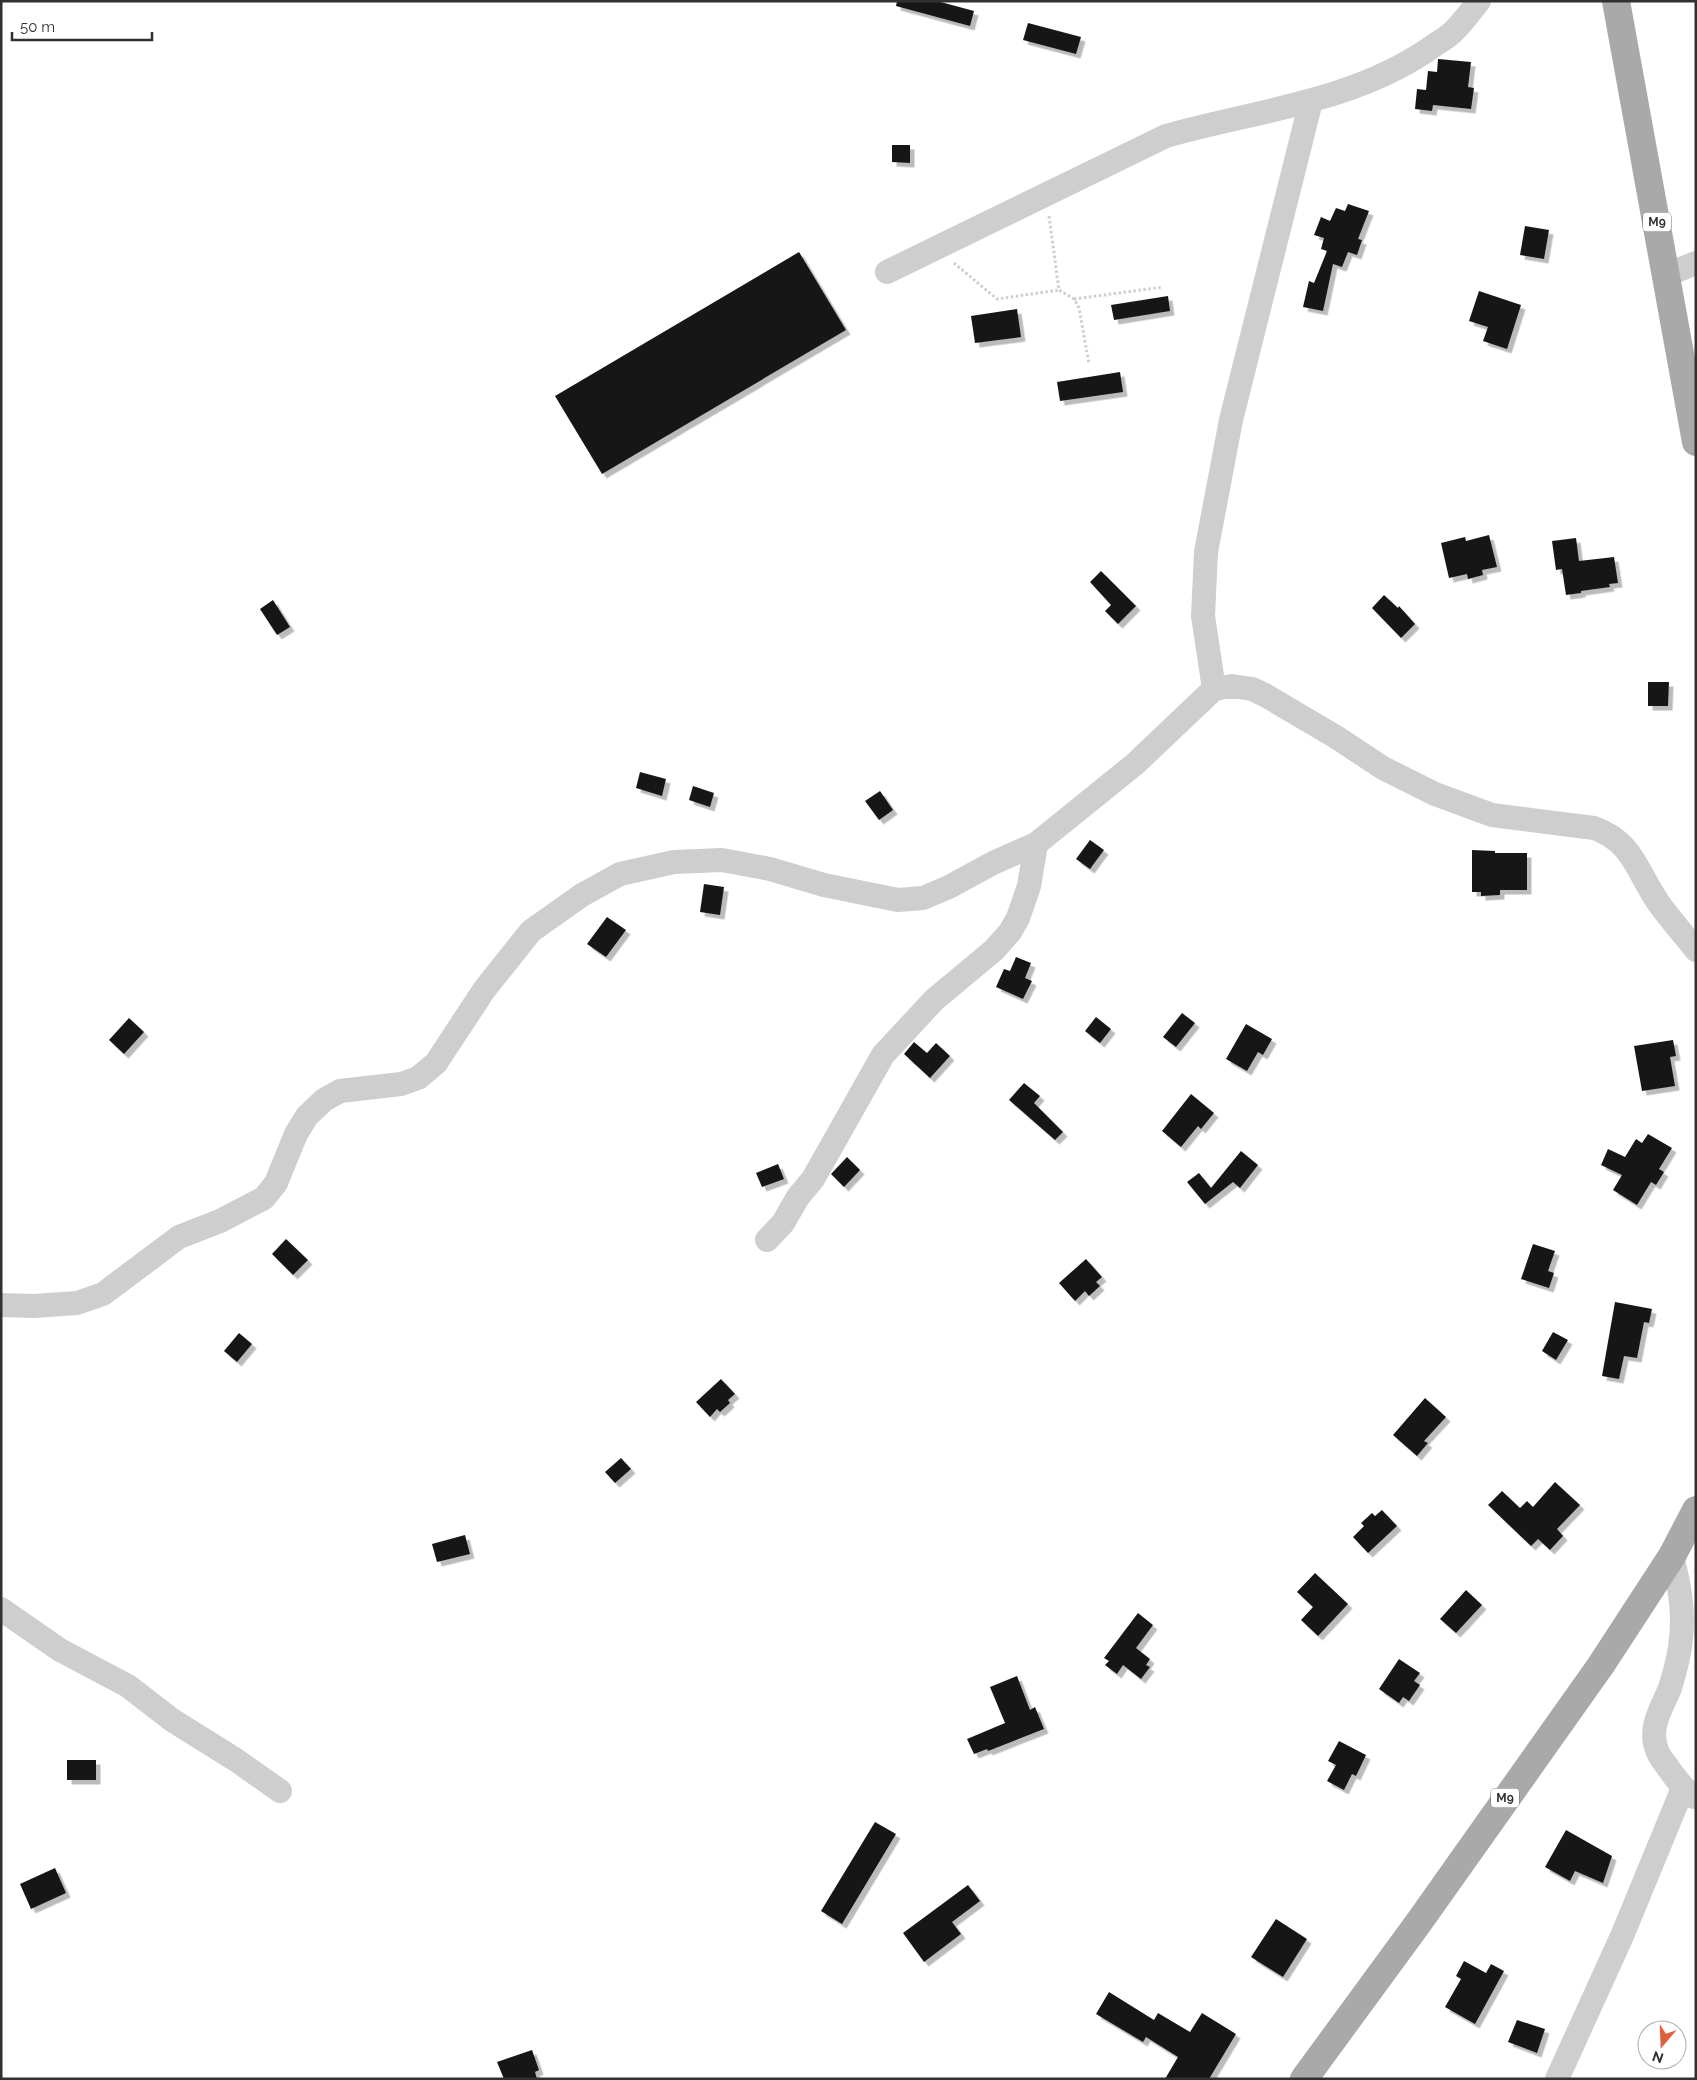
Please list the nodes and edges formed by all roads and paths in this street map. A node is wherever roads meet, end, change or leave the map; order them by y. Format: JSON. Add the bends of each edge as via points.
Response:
{"nodes":[{"id":1,"x":1479,"y":1,"type":"edge"},
{"id":2,"x":1616,"y":1,"type":"edge"},
{"id":3,"x":1311,"y":101,"type":"junction"},
{"id":4,"x":1046,"y":195,"type":"junction"},
{"id":5,"x":937,"y":248,"type":"junction"},
{"id":6,"x":1696,"y":263,"type":"edge"},
{"id":7,"x":887,"y":272,"type":"dead end"},
{"id":8,"x":1666,"y":275,"type":"junction"},
{"id":9,"x":1163,"y":287,"type":"dead end"},
{"id":10,"x":1059,"y":290,"type":"junction"},
{"id":11,"x":1074,"y":299,"type":"junction"},
{"id":12,"x":1089,"y":364,"type":"dead end"},
{"id":13,"x":1696,"y":442,"type":"edge"},
{"id":14,"x":1214,"y":689,"type":"junction"},
{"id":15,"x":1036,"y":844,"type":"junction"},
{"id":16,"x":1696,"y":950,"type":"edge"},
{"id":17,"x":767,"y":1240,"type":"dead end"},
{"id":18,"x":1,"y":1305,"type":"edge"},
{"id":19,"x":1696,"y":1510,"type":"edge"},
{"id":20,"x":1672,"y":1556,"type":"junction"},
{"id":21,"x":1,"y":1609,"type":"edge"},
{"id":22,"x":280,"y":1791,"type":"dead end"},
{"id":23,"x":1689,"y":1793,"type":"edge"},
{"id":24,"x":1304,"y":2079,"type":"edge"},
{"id":25,"x":1557,"y":2079,"type":"edge"}],
"edges":[{"from":1,"to":3,"type":"street","via":[[1454,31],[1415,59],[1359,86]]},
{"from":2,"to":8,"type":"main road","number":"M9"},
{"from":3,"to":4,"type":"street","via":[[1213,122],[1166,136]]},
{"from":3,"to":14,"type":"street","via":[[1231,420],[1206,552],[1203,616]]},
{"from":4,"to":5,"type":"street"},
{"from":4,"to":10,"type":"path"},
{"from":5,"to":7,"type":"street"},
{"from":5,"to":10,"type":"path","via":[[997,300]]},
{"from":6,"to":8,"type":"street"},
{"from":8,"to":13,"type":"main road","number":"M9"},
{"from":9,"to":11,"type":"path"},
{"from":10,"to":11,"type":"path"},
{"from":11,"to":12,"type":"path","via":[[1079,308]]},
{"from":14,"to":15,"type":"street","via":[[1135,764]]},
{"from":14,"to":16,"type":"street","via":[[1232,686],[1252,689],[1336,737],[1382,768],[1492,815],[1594,828],[1610,834],[1624,845],[1659,904]]},
{"from":15,"to":17,"type":"street","via":[[1029,886],[1010,932],[994,950],[934,1000],[883,1055],[813,1178],[783,1223]]},
{"from":15,"to":18,"type":"street","via":[[923,898],[898,900],[722,860],[674,862],[620,874],[582,895],[531,931],[484,990],[436,1063],[418,1078],[401,1084],[340,1091],[324,1100],[307,1116],[276,1183],[264,1198],[220,1221],[179,1237],[103,1294],[77,1303]]},
{"from":19,"to":20,"type":"main road","number":"M9"},
{"from":20,"to":23,"type":"street","via":[[1681,1593],[1683,1622],[1680,1649],[1656,1719],[1654,1736],[1656,1749]]},
{"from":20,"to":24,"type":"main road","number":"M9","via":[[1601,1665]]},
{"from":21,"to":22,"type":"street","via":[[60,1650],[128,1686],[172,1720]]},
{"from":23,"to":25,"type":"street"}]}
